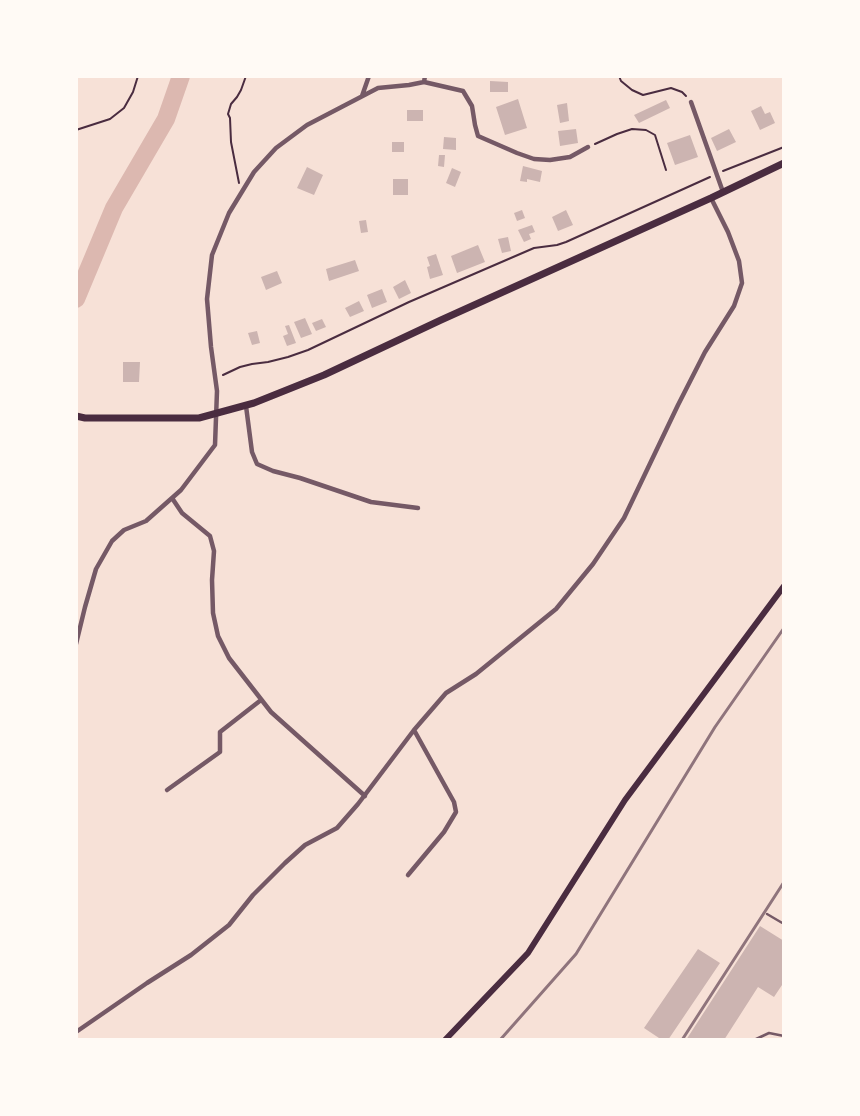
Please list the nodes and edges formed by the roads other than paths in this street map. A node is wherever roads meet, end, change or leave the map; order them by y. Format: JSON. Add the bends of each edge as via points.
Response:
{"nodes":[{"id":1,"x":368,"y":76,"type":"edge"},
{"id":2,"x":425,"y":79,"type":"edge"},
{"id":3,"x":362,"y":96,"type":"junction"},
{"id":4,"x":691,"y":102,"type":"road end"},
{"id":5,"x":588,"y":147,"type":"road end"},
{"id":6,"x":784,"y":163,"type":"edge"},
{"id":7,"x":723,"y":192,"type":"junction"},
{"id":8,"x":711,"y":198,"type":"junction"},
{"id":9,"x":246,"y":406,"type":"junction"},
{"id":10,"x":217,"y":413,"type":"junction"},
{"id":11,"x":76,"y":416,"type":"edge"},
{"id":12,"x":172,"y":498,"type":"junction"},
{"id":13,"x":418,"y":508,"type":"dead end"},
{"id":14,"x":784,"y":586,"type":"edge"},
{"id":15,"x":76,"y":644,"type":"edge"},
{"id":16,"x":261,"y":700,"type":"junction"},
{"id":17,"x":414,"y":730,"type":"junction"},
{"id":18,"x":167,"y":790,"type":"dead end"},
{"id":19,"x":365,"y":796,"type":"junction"},
{"id":20,"x":408,"y":875,"type":"dead end"},
{"id":21,"x":767,"y":914,"type":"dead end"},
{"id":22,"x":784,"y":924,"type":"edge"},
{"id":23,"x":76,"y":1032,"type":"edge"},
{"id":24,"x":784,"y":1036,"type":"edge"},
{"id":25,"x":445,"y":1040,"type":"edge"},
{"id":26,"x":754,"y":1040,"type":"edge"}],
"edges":[{"from":1,"to":3,"type":"street"},
{"from":2,"to":3,"type":"street","via":[[409,85],[378,88]]},
{"from":2,"to":5,"type":"street","via":[[463,91],[472,106],[478,136],[518,153],[550,160],[570,157]]},
{"from":3,"to":10,"type":"street","via":[[307,125],[276,148],[254,172],[229,213],[212,255],[207,299]]},
{"from":4,"to":7,"type":"street"},
{"from":6,"to":7,"type":"main road"},
{"from":7,"to":8,"type":"main road"},
{"from":8,"to":9,"type":"main road","via":[[324,375]]},
{"from":8,"to":17,"type":"street","via":[[737,254],[742,282],[734,306],[705,352],[624,518],[593,564],[556,609],[476,674],[446,693]]},
{"from":9,"to":10,"type":"main road"},
{"from":9,"to":13,"type":"street","via":[[252,452],[257,464],[371,502]]},
{"from":10,"to":11,"type":"main road","via":[[199,418]]},
{"from":10,"to":12,"type":"street","via":[[215,445]]},
{"from":12,"to":15,"type":"street","via":[[146,521],[124,530],[112,541],[96,569]]},
{"from":12,"to":16,"type":"street","via":[[182,513],[210,536],[214,552],[213,613],[218,636],[229,658]]},
{"from":14,"to":25,"type":"main road","via":[[625,800],[528,953]]},
{"from":16,"to":18,"type":"street","via":[[220,732],[220,752]]},
{"from":16,"to":19,"type":"street"},
{"from":17,"to":19,"type":"street"},
{"from":17,"to":20,"type":"street","via":[[454,802],[456,812],[444,832]]},
{"from":19,"to":23,"type":"street","via":[[337,828],[305,845],[285,863],[229,925],[191,955]]},
{"from":21,"to":22,"type":"lane"},
{"from":24,"to":26,"type":"lane","via":[[769,1033]]}]}
